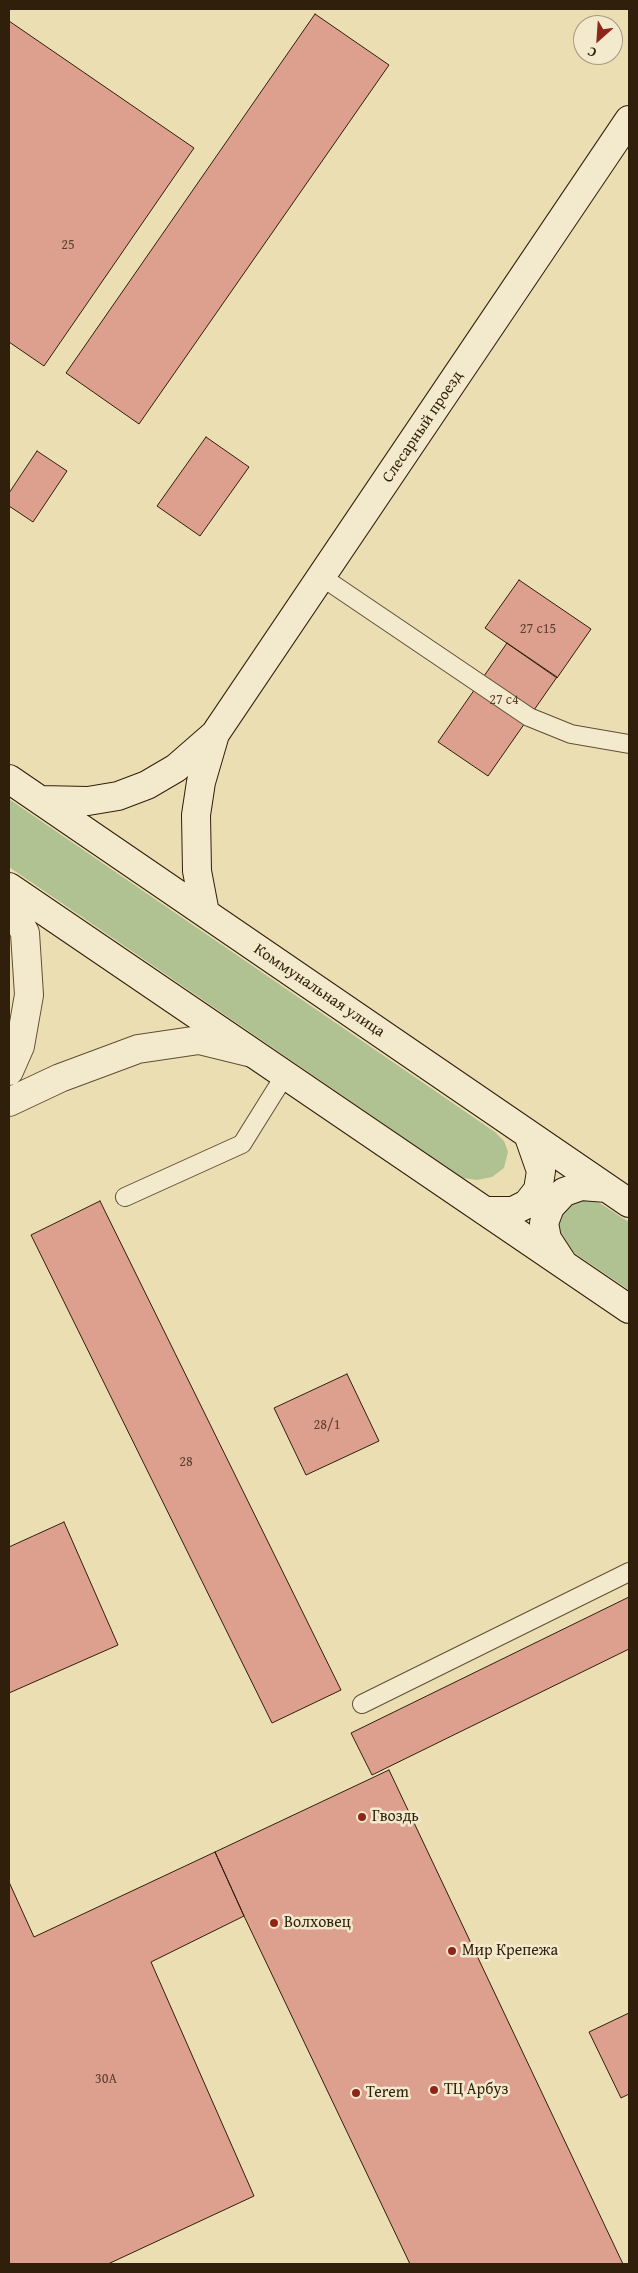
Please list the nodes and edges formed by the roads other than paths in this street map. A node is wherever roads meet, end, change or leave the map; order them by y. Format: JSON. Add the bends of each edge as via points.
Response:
{"nodes":[{"id":1,"x":629,"y":120,"type":"edge"},
{"id":2,"x":322,"y":577,"type":"junction"},
{"id":3,"x":215,"y":734,"type":"junction"},
{"id":4,"x":629,"y":744,"type":"edge"},
{"id":5,"x":9,"y":779,"type":"edge"},
{"id":6,"x":40,"y":800,"type":"junction"},
{"id":7,"x":9,"y":887,"type":"edge"},
{"id":8,"x":9,"y":900,"type":"edge"},
{"id":9,"x":205,"y":913,"type":"junction"},
{"id":10,"x":254,"y":1054,"type":"junction"},
{"id":11,"x":9,"y":1071,"type":"edge"},
{"id":12,"x":285,"y":1075,"type":"junction"},
{"id":13,"x":9,"y":1102,"type":"edge"},
{"id":14,"x":528,"y":1134,"type":"junction"},
{"id":15,"x":607,"y":1188,"type":"junction"},
{"id":16,"x":125,"y":1197,"type":"dead end"},
{"id":17,"x":629,"y":1203,"type":"edge"},
{"id":18,"x":485,"y":1211,"type":"junction"},
{"id":19,"x":564,"y":1265,"type":"junction"},
{"id":20,"x":629,"y":1309,"type":"edge"},
{"id":21,"x":629,"y":1572,"type":"edge"},
{"id":22,"x":362,"y":1704,"type":"dead end"}],
"edges":[{"from":1,"to":2,"type":"main road","name":"Слесарный проезд"},
{"from":2,"to":3,"type":"main road","name":"Слесарный проезд"},
{"from":2,"to":4,"type":"lane","via":[[529,717],[571,734]]},
{"from":3,"to":6,"type":"main road","name":"Слесарный проезд","via":[[176,768],[147,785],[118,796],[88,802]]},
{"from":3,"to":9,"type":"main road","name":"Слесарный проезд","via":[[196,814],[198,871]]},
{"from":5,"to":6,"type":"main road","name":"Коммунальная улица"},
{"from":6,"to":9,"type":"main road","name":"Коммунальная улица"},
{"from":7,"to":10,"type":"main road"},
{"from":8,"to":11,"type":"main road","via":[[24,933],[29,995],[20,1046]]},
{"from":9,"to":14,"type":"main road","name":"Коммунальная улица"},
{"from":10,"to":12,"type":"main road"},
{"from":10,"to":13,"type":"main road","via":[[198,1040],[138,1049],[60,1078]]},
{"from":12,"to":16,"type":"lane","via":[[242,1144]]},
{"from":12,"to":18,"type":"main road"},
{"from":14,"to":15,"type":"main road","name":"Коммунальная улица"},
{"from":14,"to":18,"type":"main road","via":[[541,1171],[538,1190],[527,1204],[512,1210]]},
{"from":15,"to":17,"type":"main road","name":"Коммунальная улица"},
{"from":15,"to":19,"type":"main road","via":[[581,1186],[564,1192],[550,1207],[544,1223],[547,1239]]},
{"from":18,"to":19,"type":"main road"},
{"from":19,"to":20,"type":"main road"},
{"from":21,"to":22,"type":"lane"}]}
